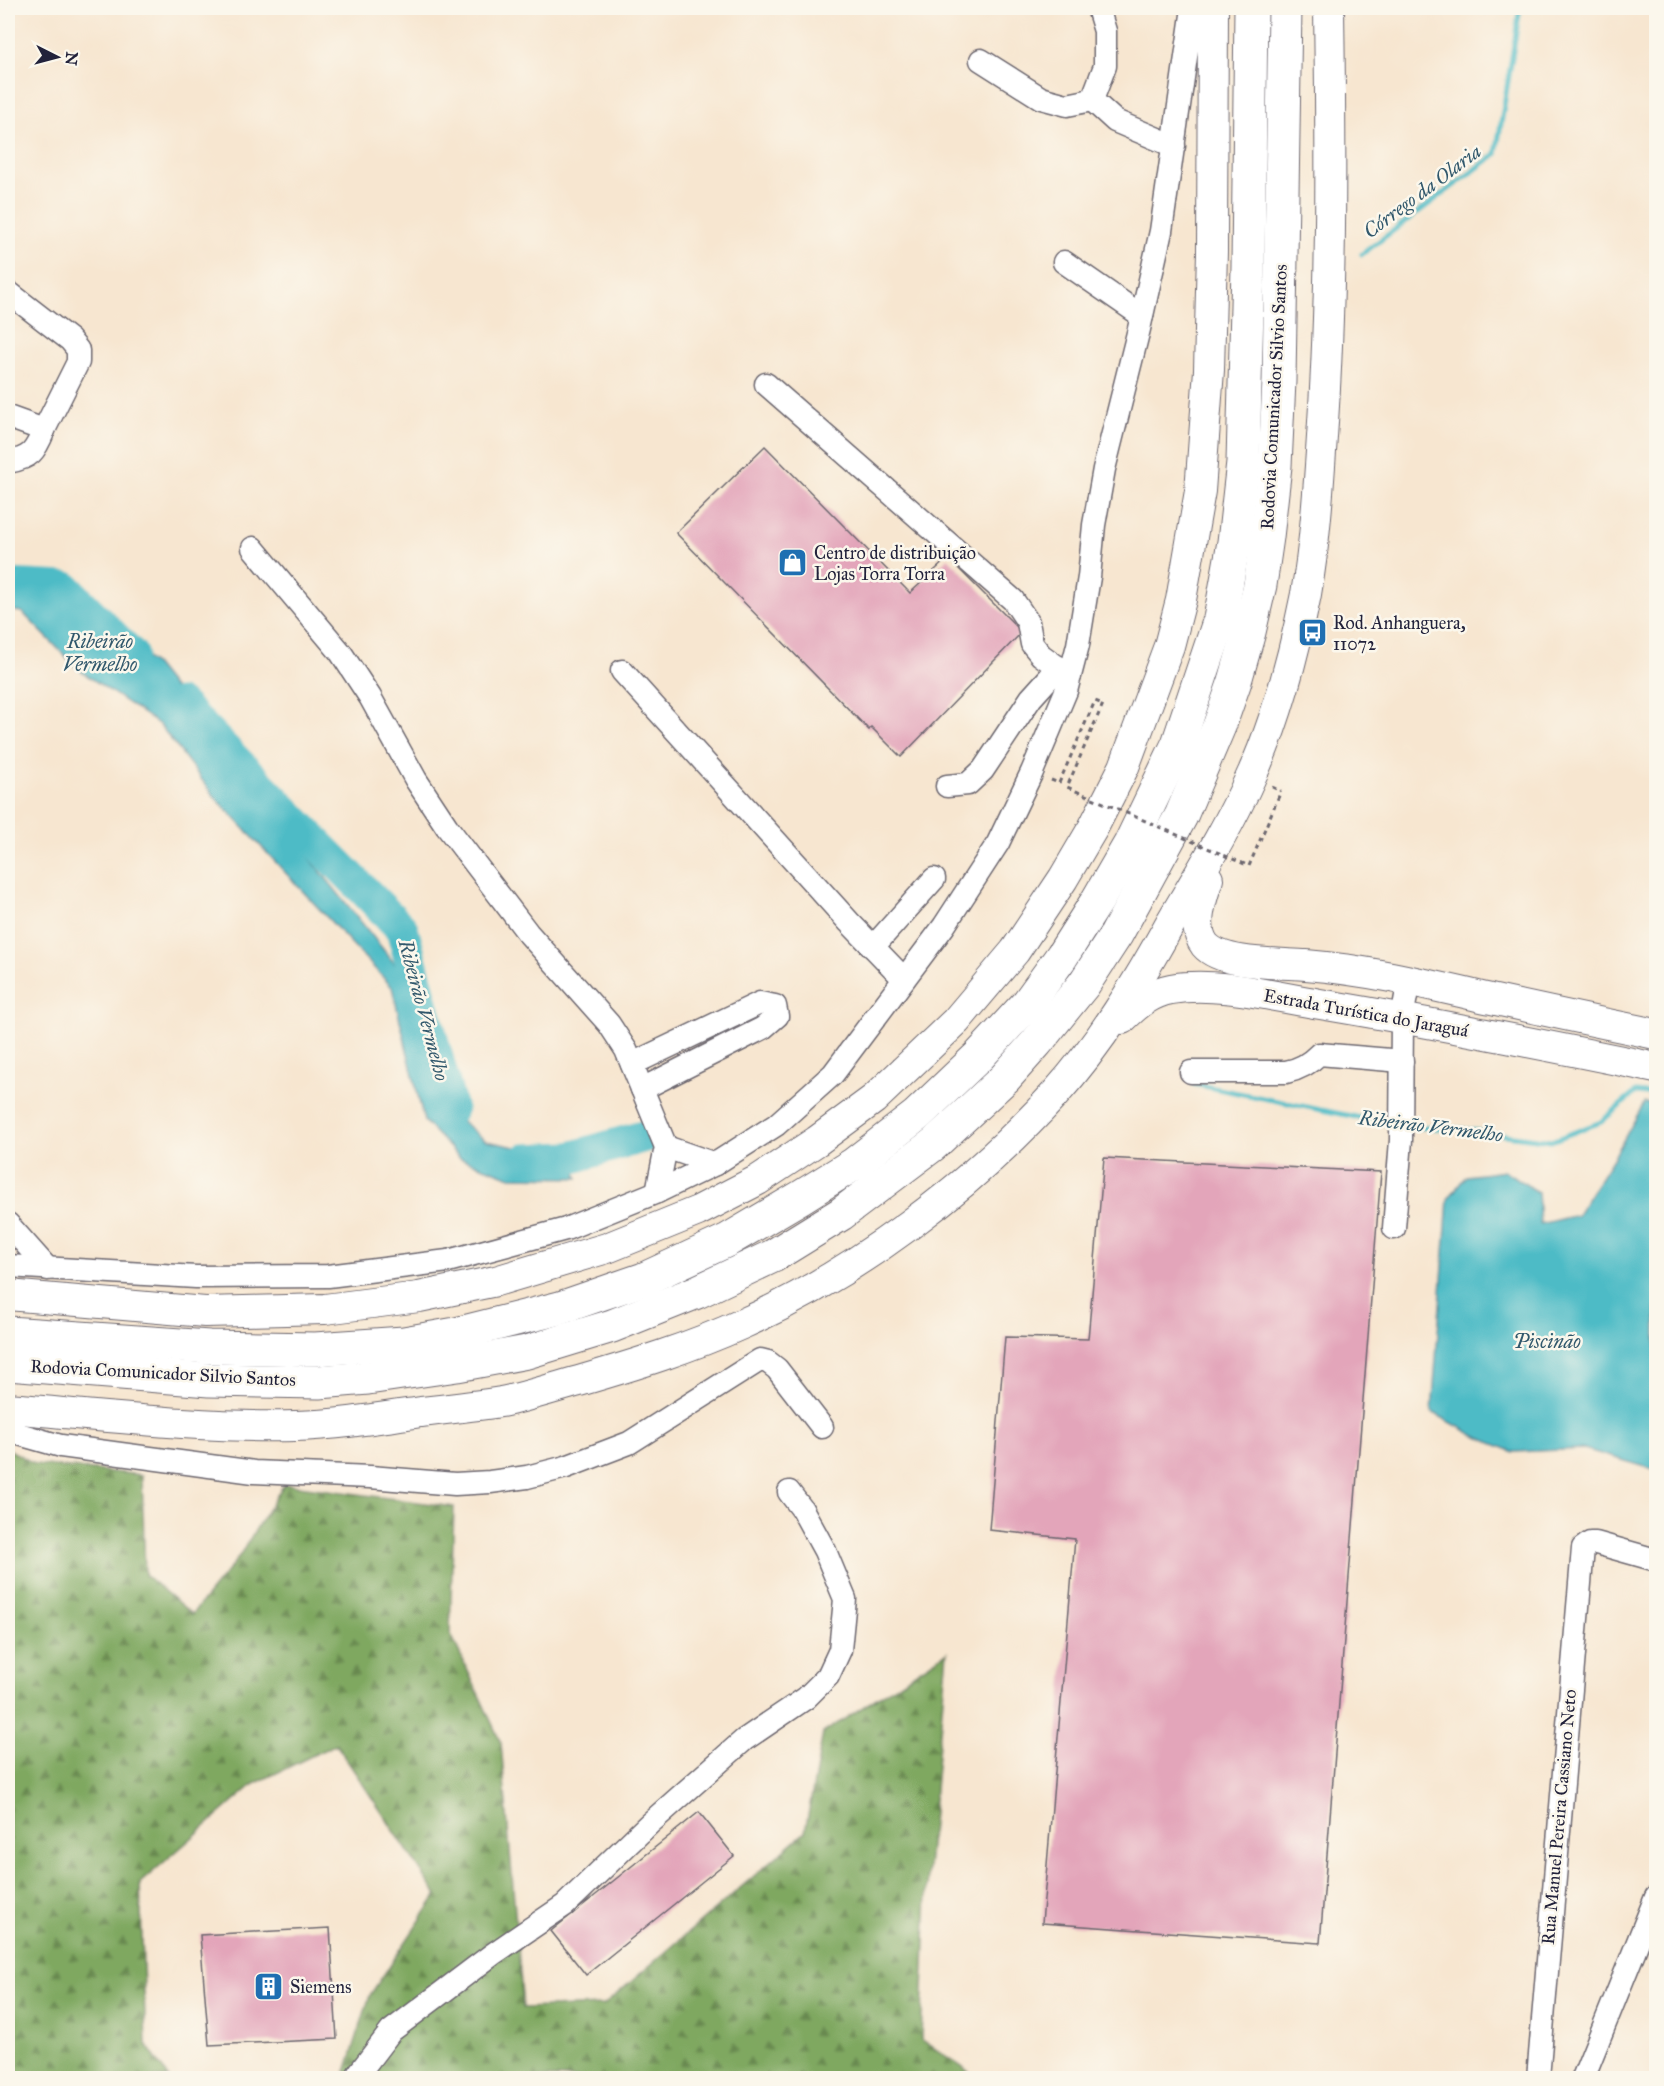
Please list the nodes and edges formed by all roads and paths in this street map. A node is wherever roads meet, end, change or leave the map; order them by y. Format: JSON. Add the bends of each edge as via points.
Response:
{"nodes":[{"id":1,"x":1098,"y":8,"type":"edge"},
{"id":2,"x":1193,"y":8,"type":"edge"},
{"id":3,"x":1214,"y":8,"type":"edge"},
{"id":4,"x":1251,"y":8,"type":"edge"},
{"id":5,"x":1285,"y":8,"type":"edge"},
{"id":6,"x":1329,"y":8,"type":"edge"},
{"id":7,"x":981,"y":60,"type":"dead end"},
{"id":8,"x":1092,"y":100,"type":"junction"},
{"id":9,"x":1174,"y":146,"type":"junction"},
{"id":10,"x":1064,"y":262,"type":"dead end"},
{"id":11,"x":8,"y":292,"type":"edge"},
{"id":12,"x":1142,"y":316,"type":"junction"},
{"id":13,"x":766,"y":384,"type":"dead end"},
{"id":14,"x":8,"y":417,"type":"edge"},
{"id":15,"x":44,"y":430,"type":"junction"},
{"id":16,"x":8,"y":462,"type":"edge"},
{"id":17,"x":253,"y":548,"type":"dead end"},
{"id":18,"x":622,"y":671,"type":"dead end"},
{"id":19,"x":1064,"y":672,"type":"junction"},
{"id":20,"x":1059,"y":783,"type":"dead end"},
{"id":21,"x":946,"y":786,"type":"dead end"},
{"id":22,"x":1281,"y":791,"type":"dead end"},
{"id":23,"x":1224,"y":830,"type":"junction"},
{"id":24,"x":934,"y":879,"type":"dead end"},
{"id":25,"x":873,"y":947,"type":"junction"},
{"id":26,"x":904,"y":980,"type":"junction"},
{"id":27,"x":1409,"y":980,"type":"junction"},
{"id":28,"x":1402,"y":1018,"type":"junction"},
{"id":29,"x":1656,"y":1029,"type":"edge"},
{"id":30,"x":1093,"y":1047,"type":"junction"},
{"id":31,"x":632,"y":1064,"type":"junction"},
{"id":32,"x":1652,"y":1067,"type":"edge"},
{"id":33,"x":1402,"y":1071,"type":"junction"},
{"id":34,"x":1191,"y":1072,"type":"dead end"},
{"id":35,"x":642,"y":1089,"type":"junction"},
{"id":36,"x":666,"y":1147,"type":"junction"},
{"id":37,"x":715,"y":1164,"type":"junction"},
{"id":38,"x":657,"y":1192,"type":"junction"},
{"id":39,"x":8,"y":1224,"type":"edge"},
{"id":40,"x":1394,"y":1228,"type":"dead end"},
{"id":41,"x":8,"y":1266,"type":"edge"},
{"id":42,"x":48,"y":1269,"type":"junction"},
{"id":43,"x":8,"y":1295,"type":"edge"},
{"id":44,"x":8,"y":1333,"type":"edge"},
{"id":45,"x":8,"y":1364,"type":"edge"},
{"id":46,"x":8,"y":1408,"type":"edge"},
{"id":47,"x":822,"y":1427,"type":"dead end"},
{"id":48,"x":8,"y":1431,"type":"edge"},
{"id":49,"x":789,"y":1492,"type":"dead end"},
{"id":50,"x":1656,"y":1560,"type":"edge"},
{"id":51,"x":1656,"y":1897,"type":"edge"},
{"id":52,"x":356,"y":2079,"type":"edge"},
{"id":53,"x":1538,"y":2079,"type":"edge"},
{"id":54,"x":1582,"y":2079,"type":"edge"}],
"edges":[{"from":1,"to":8,"type":"street","via":[[1105,31],[1106,66]]},
{"from":2,"to":9,"type":"street"},
{"from":3,"to":43,"type":"main road","via":[[1209,370],[1200,491],[1181,600],[1169,646],[1124,767],[1093,828],[1015,951],[956,1021],[874,1099],[758,1180],[698,1211],[607,1248],[496,1281],[419,1297],[314,1309],[205,1312]]},
{"from":4,"to":44,"type":"highway","name":"Rodovia Comunicador Silvio Santos","via":[[1243,462],[1220,619],[1178,744],[1130,844],[1062,956],[1028,1003],[979,1056],[917,1115],[854,1164],[801,1197],[728,1240],[644,1279],[561,1308],[404,1343],[315,1349],[209,1347]]},
{"from":5,"to":45,"type":"highway","name":"Rodovia Comunicador Silvio Santos","via":[[1275,466],[1260,585],[1249,632],[1220,724],[1181,816],[1131,908],[1084,984],[1005,1078],[934,1144],[841,1214],[773,1256],[612,1326],[527,1352],[368,1378],[319,1382],[209,1380]]},
{"from":6,"to":23,"type":"main road","via":[[1328,350],[1312,556],[1275,710],[1251,777]]},
{"from":7,"to":8,"type":"street","via":[[1041,98],[1067,105]]},
{"from":8,"to":9,"type":"street","via":[[1115,121]]},
{"from":9,"to":12,"type":"street"},
{"from":10,"to":12,"type":"street"},
{"from":11,"to":15,"type":"street","via":[[78,350],[78,362]]},
{"from":12,"to":19,"type":"street","via":[[1104,469],[1078,645]]},
{"from":13,"to":19,"type":"street","via":[[1013,600],[1028,622],[1032,644]]},
{"from":14,"to":15,"type":"street"},
{"from":15,"to":16,"type":"street","via":[[31,454],[23,460]]},
{"from":17,"to":31,"type":"street","via":[[341,653],[447,827],[528,933],[609,1024]]},
{"from":18,"to":25,"type":"street"},
{"from":19,"to":21,"type":"street","via":[[1031,698],[983,770],[968,784]]},
{"from":19,"to":26,"type":"street","via":[[1066,691],[998,843]]},
{"from":20,"to":22,"type":"path","bridge":true,"via":[[1095,700],[1103,704],[1067,787],[1249,866]]},
{"from":23,"to":27,"type":"main road","name":"Estrada Turística do Jaraguá","via":[[1199,915],[1200,935],[1206,945],[1218,954],[1234,958],[1327,966]]},
{"from":23,"to":30,"type":"main road","via":[[1154,952]]},
{"from":24,"to":25,"type":"street"},
{"from":25,"to":26,"type":"street"},
{"from":26,"to":37,"type":"street","via":[[833,1074],[776,1125]]},
{"from":27,"to":28,"type":"street"},
{"from":27,"to":29,"type":"main road","name":"Estrada Turística do Jaraguá"},
{"from":28,"to":30,"type":"main road","name":"Estrada Turística do Jaraguá","via":[[1218,988],[1174,988],[1142,999]]},
{"from":28,"to":32,"type":"main road","name":"Estrada Turística do Jaraguá"},
{"from":28,"to":33,"type":"street"},
{"from":29,"to":32,"type":"street"},
{"from":30,"to":46,"type":"main road","via":[[1060,1089],[989,1160],[872,1252],[745,1323],[672,1352],[506,1401],[299,1426],[218,1424]]},
{"from":31,"to":35,"type":"street"},
{"from":31,"to":35,"type":"street","via":[[760,1003],[775,1006],[777,1016],[763,1028]]},
{"from":33,"to":34,"type":"street","via":[[1319,1054],[1309,1064],[1286,1072]]},
{"from":33,"to":40,"type":"street"},
{"from":35,"to":36,"type":"street"},
{"from":36,"to":37,"type":"street"},
{"from":36,"to":38,"type":"street"},
{"from":37,"to":38,"type":"street"},
{"from":38,"to":42,"type":"street","via":[[566,1229],[459,1258],[350,1274],[196,1277]]},
{"from":39,"to":42,"type":"street"},
{"from":41,"to":42,"type":"street"},
{"from":47,"to":48,"type":"street","via":[[777,1369],[760,1360],[630,1443],[566,1467],[490,1482],[455,1484],[254,1472],[61,1446]]},
{"from":49,"to":52,"type":"street","via":[[825,1551],[845,1599],[840,1650],[828,1676],[806,1698],[744,1740],[565,1905],[391,2031]]},
{"from":50,"to":53,"type":"street","name":"Rua Manuel Pereira Cassiano Neto","via":[[1596,1543],[1586,1544],[1581,1555]]},
{"from":51,"to":54,"type":"street"}]}
